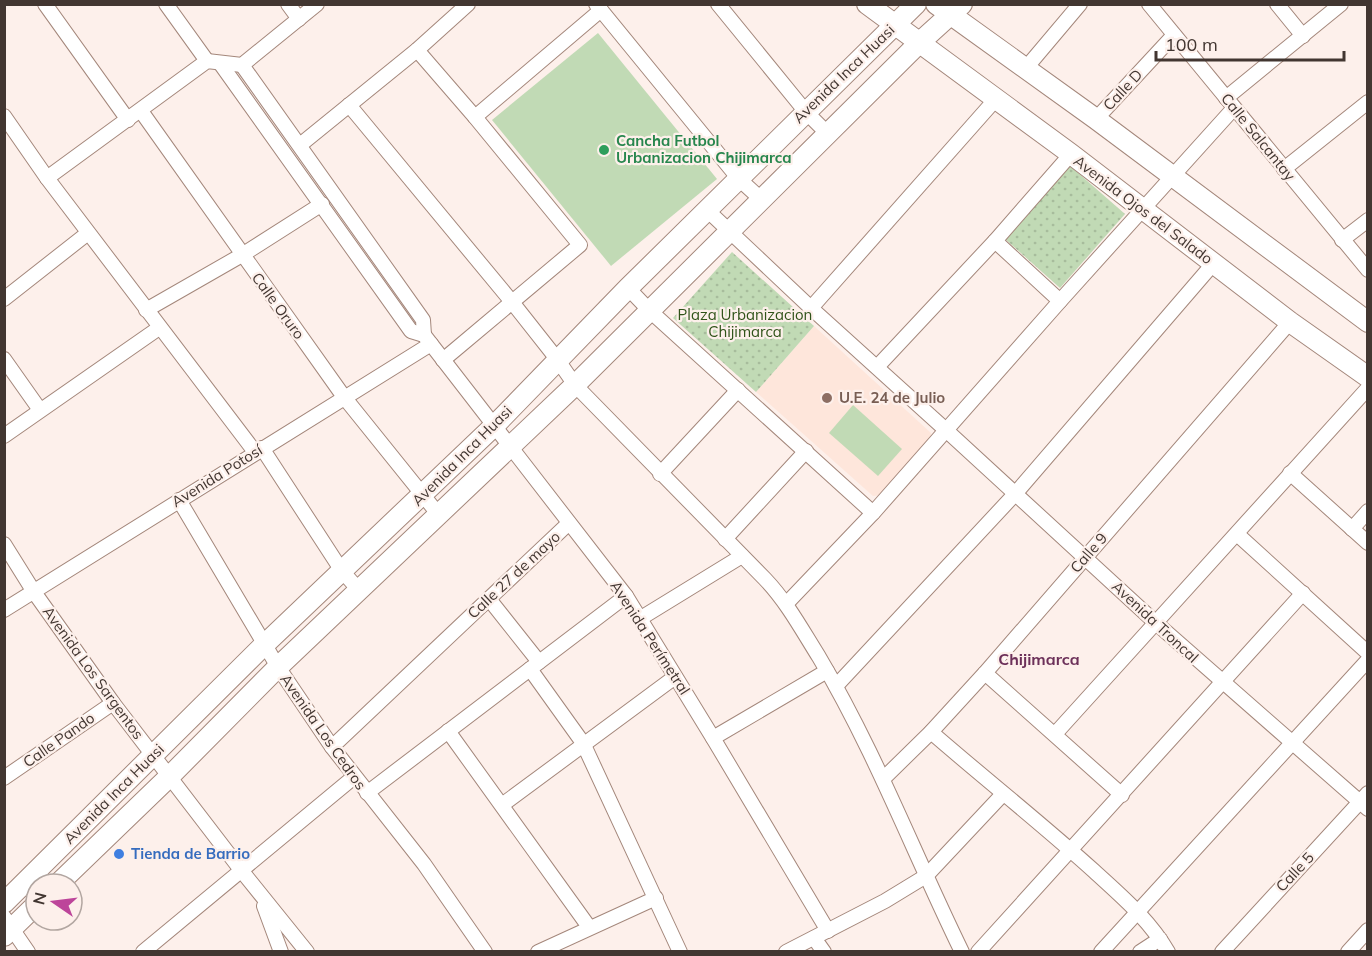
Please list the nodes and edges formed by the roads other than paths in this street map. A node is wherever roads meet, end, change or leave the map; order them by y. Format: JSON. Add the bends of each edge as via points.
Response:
{"nodes":[{"id":1,"x":45,"y":4,"type":"edge"},
{"id":2,"x":166,"y":4,"type":"edge"},
{"id":3,"x":288,"y":4,"type":"edge"},
{"id":4,"x":316,"y":4,"type":"edge"},
{"id":5,"x":718,"y":4,"type":"edge"},
{"id":6,"x":867,"y":4,"type":"edge"},
{"id":7,"x":916,"y":4,"type":"edge"},
{"id":8,"x":1080,"y":4,"type":"edge"},
{"id":9,"x":1149,"y":4,"type":"edge"},
{"id":10,"x":1277,"y":4,"type":"edge"},
{"id":11,"x":1341,"y":4,"type":"edge"},
{"id":12,"x":459,"y":7,"type":"edge"},
{"id":13,"x":598,"y":8,"type":"edge"},
{"id":14,"x":950,"y":8,"type":"edge"},
{"id":15,"x":299,"y":19,"type":"junction"},
{"id":16,"x":895,"y":25,"type":"junction"},
{"id":17,"x":1174,"y":35,"type":"junction"},
{"id":18,"x":1303,"y":36,"type":"junction"},
{"id":19,"x":919,"y":43,"type":"junction"},
{"id":20,"x":417,"y":50,"type":"junction"},
{"id":21,"x":214,"y":62,"type":"junction"},
{"id":22,"x":242,"y":65,"type":"junction"},
{"id":23,"x":1026,"y":69,"type":"junction"},
{"id":24,"x":996,"y":100,"type":"junction"},
{"id":25,"x":1368,"y":102,"type":"edge"},
{"id":26,"x":1230,"y":103,"type":"junction"},
{"id":27,"x":349,"y":105,"type":"junction"},
{"id":28,"x":141,"y":111,"type":"junction"},
{"id":29,"x":806,"y":112,"type":"junction"},
{"id":30,"x":4,"y":116,"type":"edge"},
{"id":31,"x":475,"y":117,"type":"junction"},
{"id":32,"x":1096,"y":119,"type":"junction"},
{"id":33,"x":128,"y":120,"type":"junction"},
{"id":34,"x":828,"y":134,"type":"junction"},
{"id":35,"x":300,"y":146,"type":"junction"},
{"id":36,"x":1071,"y":154,"type":"junction"},
{"id":37,"x":1284,"y":169,"type":"junction"},
{"id":38,"x":47,"y":178,"type":"junction"},
{"id":39,"x":1172,"y":178,"type":"junction"},
{"id":40,"x":739,"y":179,"type":"junction"},
{"id":41,"x":762,"y":200,"type":"junction"},
{"id":42,"x":322,"y":204,"type":"junction"},
{"id":43,"x":707,"y":210,"type":"junction"},
{"id":44,"x":1143,"y":210,"type":"junction"},
{"id":45,"x":1368,"y":220,"type":"edge"},
{"id":46,"x":729,"y":232,"type":"junction"},
{"id":47,"x":88,"y":233,"type":"junction"},
{"id":48,"x":1342,"y":240,"type":"junction"},
{"id":49,"x":995,"y":241,"type":"junction"},
{"id":50,"x":242,"y":255,"type":"junction"},
{"id":51,"x":1214,"y":264,"type":"junction"},
{"id":52,"x":1368,"y":270,"type":"edge"},
{"id":53,"x":628,"y":288,"type":"junction"},
{"id":54,"x":4,"y":299,"type":"edge"},
{"id":55,"x":1060,"y":301,"type":"junction"},
{"id":56,"x":512,"y":302,"type":"junction"},
{"id":57,"x":811,"y":308,"type":"junction"},
{"id":58,"x":146,"y":310,"type":"junction"},
{"id":59,"x":649,"y":310,"type":"junction"},
{"id":60,"x":1290,"y":322,"type":"junction"},
{"id":61,"x":1368,"y":322,"type":"edge"},
{"id":62,"x":159,"y":328,"type":"junction"},
{"id":63,"x":427,"y":339,"type":"junction"},
{"id":64,"x":4,"y":359,"type":"edge"},
{"id":65,"x":557,"y":359,"type":"junction"},
{"id":66,"x":443,"y":360,"type":"junction"},
{"id":67,"x":877,"y":367,"type":"junction"},
{"id":68,"x":1368,"y":377,"type":"edge"},
{"id":69,"x":575,"y":386,"type":"junction"},
{"id":70,"x":1368,"y":388,"type":"edge"},
{"id":71,"x":738,"y":390,"type":"junction"},
{"id":72,"x":344,"y":397,"type":"junction"},
{"id":73,"x":40,"y":410,"type":"junction"},
{"id":74,"x":494,"y":426,"type":"junction"},
{"id":75,"x":947,"y":430,"type":"junction"},
{"id":76,"x":4,"y":436,"type":"edge"},
{"id":77,"x":510,"y":445,"type":"junction"},
{"id":78,"x":258,"y":450,"type":"junction"},
{"id":79,"x":806,"y":451,"type":"junction"},
{"id":80,"x":1290,"y":473,"type":"junction"},
{"id":81,"x":660,"y":474,"type":"junction"},
{"id":82,"x":1015,"y":494,"type":"junction"},
{"id":83,"x":423,"y":495,"type":"junction"},
{"id":84,"x":179,"y":500,"type":"junction"},
{"id":85,"x":1368,"y":511,"type":"edge"},
{"id":86,"x":873,"y":513,"type":"junction"},
{"id":87,"x":439,"y":515,"type":"junction"},
{"id":88,"x":570,"y":523,"type":"junction"},
{"id":89,"x":1352,"y":529,"type":"junction"},
{"id":90,"x":1237,"y":534,"type":"junction"},
{"id":91,"x":725,"y":539,"type":"junction"},
{"id":92,"x":1368,"y":543,"type":"edge"},
{"id":93,"x":4,"y":544,"type":"edge"},
{"id":94,"x":742,"y":556,"type":"junction"},
{"id":95,"x":1085,"y":557,"type":"junction"},
{"id":96,"x":342,"y":571,"type":"junction"},
{"id":97,"x":359,"y":590,"type":"junction"},
{"id":98,"x":34,"y":592,"type":"junction"},
{"id":99,"x":1303,"y":593,"type":"junction"},
{"id":100,"x":626,"y":596,"type":"junction"},
{"id":101,"x":489,"y":599,"type":"junction"},
{"id":102,"x":787,"y":603,"type":"junction"},
{"id":103,"x":4,"y":610,"type":"edge"},
{"id":104,"x":641,"y":618,"type":"junction"},
{"id":105,"x":1155,"y":623,"type":"junction"},
{"id":106,"x":264,"y":645,"type":"junction"},
{"id":107,"x":1368,"y":653,"type":"edge"},
{"id":108,"x":1368,"y":660,"type":"edge"},
{"id":109,"x":535,"y":665,"type":"junction"},
{"id":110,"x":278,"y":667,"type":"junction"},
{"id":111,"x":827,"y":671,"type":"junction"},
{"id":112,"x":985,"y":673,"type":"junction"},
{"id":113,"x":675,"y":677,"type":"junction"},
{"id":114,"x":1221,"y":682,"type":"junction"},
{"id":115,"x":836,"y":686,"type":"junction"},
{"id":116,"x":113,"y":703,"type":"junction"},
{"id":117,"x":448,"y":731,"type":"junction"},
{"id":118,"x":931,"y":732,"type":"junction"},
{"id":119,"x":1055,"y":734,"type":"junction"},
{"id":120,"x":713,"y":738,"type":"junction"},
{"id":121,"x":584,"y":743,"type":"junction"},
{"id":122,"x":1293,"y":743,"type":"junction"},
{"id":123,"x":332,"y":747,"type":"junction"},
{"id":124,"x":153,"y":755,"type":"junction"},
{"id":125,"x":170,"y":776,"type":"junction"},
{"id":126,"x":354,"y":777,"type":"junction"},
{"id":127,"x":4,"y":778,"type":"edge"},
{"id":128,"x":883,"y":779,"type":"junction"},
{"id":129,"x":367,"y":794,"type":"junction"},
{"id":130,"x":1003,"y":794,"type":"junction"},
{"id":131,"x":1122,"y":795,"type":"junction"},
{"id":132,"x":1365,"y":804,"type":"edge"},
{"id":133,"x":502,"y":805,"type":"junction"},
{"id":134,"x":1070,"y":850,"type":"junction"},
{"id":135,"x":241,"y":870,"type":"junction"},
{"id":136,"x":70,"y":872,"type":"edge"},
{"id":137,"x":926,"y":876,"type":"junction"},
{"id":138,"x":261,"y":895,"type":"junction"},
{"id":139,"x":656,"y":898,"type":"junction"},
{"id":140,"x":4,"y":903,"type":"edge"},
{"id":141,"x":1137,"y":911,"type":"junction"},
{"id":142,"x":24,"y":914,"type":"edge"},
{"id":143,"x":7,"y":927,"type":"edge"},
{"id":144,"x":588,"y":927,"type":"junction"},
{"id":145,"x":1368,"y":930,"type":"edge"},
{"id":146,"x":828,"y":932,"type":"junction"},
{"id":147,"x":814,"y":938,"type":"junction"},
{"id":148,"x":1160,"y":939,"type":"junction"},
{"id":149,"x":1352,"y":950,"type":"edge"},
{"id":150,"x":28,"y":951,"type":"edge"},
{"id":151,"x":143,"y":951,"type":"edge"},
{"id":152,"x":281,"y":951,"type":"edge"},
{"id":153,"x":307,"y":951,"type":"edge"},
{"id":154,"x":485,"y":951,"type":"edge"},
{"id":155,"x":538,"y":951,"type":"edge"},
{"id":156,"x":680,"y":951,"type":"edge"},
{"id":157,"x":786,"y":951,"type":"edge"},
{"id":158,"x":825,"y":951,"type":"edge"},
{"id":159,"x":962,"y":951,"type":"edge"},
{"id":160,"x":978,"y":951,"type":"edge"},
{"id":161,"x":1101,"y":951,"type":"edge"},
{"id":162,"x":1140,"y":951,"type":"edge"},
{"id":163,"x":1168,"y":951,"type":"edge"},
{"id":164,"x":1222,"y":951,"type":"edge"}],
"edges":[{"from":1,"to":33,"type":"street"},
{"from":2,"to":21,"type":"street"},
{"from":3,"to":15,"type":"street"},
{"from":4,"to":15,"type":"street"},
{"from":5,"to":29,"type":"street"},
{"from":6,"to":16,"type":"street","name":"Avenida Ojos del Salado"},
{"from":7,"to":16,"type":"street","name":"Avenida Inca Huasi"},
{"from":8,"to":23,"type":"street"},
{"from":9,"to":17,"type":"street","name":"Calle Salcantay"},
{"from":10,"to":18,"type":"street"},
{"from":11,"to":18,"type":"street"},
{"from":12,"to":20,"type":"street"},
{"from":13,"to":31,"type":"street"},
{"from":13,"to":40,"type":"street"},
{"from":14,"to":19,"type":"street","name":"Avenida Inca Huasi"},
{"from":14,"to":23,"type":"street"},
{"from":15,"to":22,"type":"street"},
{"from":16,"to":19,"type":"street","name":"Avenida Ojos del Salado"},
{"from":16,"to":29,"type":"street","name":"Avenida Inca Huasi"},
{"from":17,"to":26,"type":"street","name":"Calle Salcantay"},
{"from":17,"to":32,"type":"street","name":"Calle D"},
{"from":18,"to":26,"type":"street"},
{"from":19,"to":24,"type":"street","name":"Avenida Ojos del Salado"},
{"from":19,"to":34,"type":"street","name":"Avenida Inca Huasi"},
{"from":20,"to":27,"type":"street"},
{"from":20,"to":31,"type":"street"},
{"from":21,"to":22,"type":"street"},
{"from":21,"to":28,"type":"street"},
{"from":21,"to":42,"type":"street"},
{"from":22,"to":35,"type":"street"},
{"from":23,"to":32,"type":"street"},
{"from":24,"to":36,"type":"street","name":"Avenida Ojos del Salado"},
{"from":24,"to":57,"type":"street"},
{"from":25,"to":37,"type":"street"},
{"from":26,"to":37,"type":"street","name":"Calle Salcantay"},
{"from":26,"to":39,"type":"street"},
{"from":27,"to":35,"type":"street"},
{"from":27,"to":56,"type":"street"},
{"from":28,"to":33,"type":"street"},
{"from":28,"to":50,"type":"street","name":"Calle Oruro"},
{"from":29,"to":34,"type":"street"},
{"from":29,"to":40,"type":"street","name":"Avenida Inca Huasi"},
{"from":30,"to":38,"type":"street"},
{"from":31,"to":56,"type":"street","via":[[580,245]]},
{"from":32,"to":39,"type":"street"},
{"from":33,"to":38,"type":"street"},
{"from":34,"to":41,"type":"street","name":"Avenida Inca Huasi"},
{"from":35,"to":63,"type":"street","via":[[423,320]]},
{"from":36,"to":44,"type":"street","name":"Avenida Ojos del Salado"},
{"from":36,"to":49,"type":"street"},
{"from":37,"to":48,"type":"street","name":"Calle Salcantay"},
{"from":38,"to":47,"type":"street"},
{"from":39,"to":44,"type":"street"},
{"from":39,"to":61,"type":"street"},
{"from":40,"to":41,"type":"street"},
{"from":40,"to":43,"type":"street","name":"Avenida Inca Huasi"},
{"from":41,"to":46,"type":"street","name":"Avenida Inca Huasi"},
{"from":42,"to":50,"type":"street"},
{"from":42,"to":63,"type":"street","via":[[411,331]]},
{"from":43,"to":46,"type":"street","name":"Avenida Troncal"},
{"from":43,"to":53,"type":"street","name":"Avenida Inca Huasi"},
{"from":44,"to":51,"type":"street","name":"Avenida Ojos del Salado"},
{"from":44,"to":55,"type":"street"},
{"from":45,"to":48,"type":"street"},
{"from":46,"to":57,"type":"street","name":"Avenida Troncal"},
{"from":46,"to":59,"type":"street","name":"Avenida Inca Huasi"},
{"from":47,"to":54,"type":"street"},
{"from":47,"to":58,"type":"street"},
{"from":48,"to":52,"type":"street","name":"Calle Salcantay"},
{"from":49,"to":55,"type":"street"},
{"from":49,"to":67,"type":"street"},
{"from":50,"to":58,"type":"street"},
{"from":50,"to":72,"type":"street","name":"Calle Oruro"},
{"from":51,"to":60,"type":"street","name":"Avenida Ojos del Salado"},
{"from":51,"to":82,"type":"street"},
{"from":53,"to":59,"type":"street"},
{"from":53,"to":65,"type":"street","name":"Avenida Inca Huasi"},
{"from":55,"to":75,"type":"street"},
{"from":56,"to":65,"type":"street"},
{"from":56,"to":66,"type":"street"},
{"from":57,"to":67,"type":"street","name":"Avenida Troncal"},
{"from":58,"to":62,"type":"street"},
{"from":59,"to":69,"type":"street","name":"Avenida Inca Huasi"},
{"from":59,"to":71,"type":"street"},
{"from":60,"to":68,"type":"street","name":"Avenida Ojos del Salado"},
{"from":60,"to":95,"type":"street","name":"Calle 9"},
{"from":62,"to":73,"type":"street"},
{"from":62,"to":78,"type":"street"},
{"from":63,"to":66,"type":"street","name":"Avenida Perímetral"},
{"from":63,"to":72,"type":"street","name":"Avenida Potosí"},
{"from":64,"to":73,"type":"street"},
{"from":65,"to":69,"type":"street"},
{"from":65,"to":74,"type":"street","name":"Avenida Inca Huasi"},
{"from":66,"to":74,"type":"street","name":"Avenida Perímetral"},
{"from":67,"to":75,"type":"street","name":"Avenida Troncal"},
{"from":69,"to":77,"type":"street","name":"Avenida Inca Huasi"},
{"from":69,"to":81,"type":"street"},
{"from":70,"to":80,"type":"street"},
{"from":71,"to":79,"type":"street"},
{"from":71,"to":81,"type":"street"},
{"from":72,"to":78,"type":"street","name":"Avenida Potosí"},
{"from":72,"to":83,"type":"street","name":"Calle Oruro"},
{"from":73,"to":76,"type":"street"},
{"from":74,"to":77,"type":"street","name":"Avenida Perímetral"},
{"from":74,"to":83,"type":"street","name":"Avenida Inca Huasi"},
{"from":75,"to":82,"type":"street","name":"Avenida Troncal"},
{"from":75,"to":86,"type":"street"},
{"from":77,"to":87,"type":"street","name":"Avenida Inca Huasi"},
{"from":77,"to":88,"type":"street","name":"Avenida Perímetral"},
{"from":78,"to":84,"type":"street","name":"Avenida Potosí"},
{"from":78,"to":96,"type":"street"},
{"from":79,"to":86,"type":"street"},
{"from":79,"to":91,"type":"street"},
{"from":80,"to":89,"type":"street"},
{"from":80,"to":90,"type":"street"},
{"from":81,"to":91,"type":"street"},
{"from":82,"to":95,"type":"street","name":"Avenida Troncal"},
{"from":82,"to":115,"type":"street"},
{"from":83,"to":87,"type":"street","name":"Calle Oruro"},
{"from":83,"to":96,"type":"street","name":"Avenida Inca Huasi"},
{"from":84,"to":98,"type":"street","name":"Avenida Potosí"},
{"from":84,"to":106,"type":"street","name":"Avenida Los Cedros"},
{"from":85,"to":89,"type":"street"},
{"from":86,"to":102,"type":"street"},
{"from":87,"to":97,"type":"street","name":"Avenida Inca Huasi"},
{"from":88,"to":100,"type":"street","name":"Avenida Perímetral"},
{"from":88,"to":101,"type":"street","name":"Calle 27 de mayo"},
{"from":89,"to":92,"type":"street"},
{"from":90,"to":99,"type":"street"},
{"from":90,"to":105,"type":"street"},
{"from":91,"to":94,"type":"street"},
{"from":93,"to":98,"type":"street","name":"Avenida Los Sargentos"},
{"from":94,"to":102,"type":"street"},
{"from":94,"to":104,"type":"street"},
{"from":95,"to":105,"type":"street","name":"Avenida Troncal"},
{"from":95,"to":112,"type":"street","name":"Calle 9"},
{"from":96,"to":97,"type":"street"},
{"from":96,"to":106,"type":"street","name":"Avenida Inca Huasi"},
{"from":97,"to":110,"type":"street","name":"Avenida Inca Huasi"},
{"from":98,"to":103,"type":"street","name":"Avenida Potosí"},
{"from":98,"to":116,"type":"street","name":"Avenida Los Sargentos"},
{"from":99,"to":107,"type":"street"},
{"from":99,"to":114,"type":"street"},
{"from":100,"to":104,"type":"street","name":"Avenida Perímetral"},
{"from":100,"to":109,"type":"street"},
{"from":101,"to":109,"type":"street"},
{"from":101,"to":123,"type":"street","name":"Calle 27 de mayo"},
{"from":102,"to":111,"type":"street"},
{"from":104,"to":113,"type":"street","name":"Avenida Perímetral"},
{"from":105,"to":114,"type":"street","name":"Avenida Troncal"},
{"from":105,"to":119,"type":"street"},
{"from":106,"to":110,"type":"street","name":"Avenida Los Cedros"},
{"from":106,"to":124,"type":"street","name":"Avenida Inca Huasi"},
{"from":108,"to":122,"type":"street"},
{"from":109,"to":117,"type":"street"},
{"from":109,"to":121,"type":"street"},
{"from":110,"to":123,"type":"street","name":"Avenida Los Cedros"},
{"from":110,"to":125,"type":"street","name":"Avenida Inca Huasi"},
{"from":111,"to":115,"type":"street"},
{"from":111,"to":120,"type":"street"},
{"from":112,"to":118,"type":"street","name":"Calle 9"},
{"from":112,"to":119,"type":"street"},
{"from":113,"to":120,"type":"street","name":"Avenida Perímetral"},
{"from":113,"to":121,"type":"street"},
{"from":114,"to":122,"type":"street","name":"Avenida Troncal"},
{"from":114,"to":131,"type":"street"},
{"from":115,"to":128,"type":"street"},
{"from":116,"to":124,"type":"street","name":"Avenida Los Sargentos"},
{"from":116,"to":127,"type":"street","name":"Calle Pando"},
{"from":117,"to":129,"type":"street"},
{"from":117,"to":133,"type":"street"},
{"from":118,"to":128,"type":"street","name":"Calle 9"},
{"from":118,"to":130,"type":"street"},
{"from":119,"to":131,"type":"street"},
{"from":120,"to":146,"type":"street","name":"Avenida Perímetral"},
{"from":121,"to":133,"type":"street"},
{"from":121,"to":139,"type":"street"},
{"from":122,"to":132,"type":"street","name":"Avenida Troncal"},
{"from":122,"to":141,"type":"street"},
{"from":123,"to":126,"type":"street","name":"Avenida Los Cedros"},
{"from":124,"to":125,"type":"street","name":"Avenida Los Sargentos"},
{"from":124,"to":140,"type":"street","name":"Avenida Inca Huasi"},
{"from":125,"to":135,"type":"street","name":"Avenida Los Sargentos"},
{"from":125,"to":136,"type":"street","name":"Avenida Inca Huasi"},
{"from":126,"to":129,"type":"street","name":"Avenida Los Cedros"},
{"from":126,"to":135,"type":"street"},
{"from":128,"to":137,"type":"street"},
{"from":129,"to":154,"type":"street","name":"Avenida Los Cedros","via":[[424,864]]},
{"from":130,"to":134,"type":"street"},
{"from":130,"to":137,"type":"street"},
{"from":131,"to":134,"type":"street"},
{"from":132,"to":164,"type":"street","name":"Calle 5"},
{"from":133,"to":144,"type":"street"},
{"from":134,"to":141,"type":"street"},
{"from":134,"to":160,"type":"street"},
{"from":135,"to":138,"type":"street","name":"Avenida Los Sargentos"},
{"from":135,"to":151,"type":"street"},
{"from":137,"to":146,"type":"street"},
{"from":137,"to":159,"type":"street"},
{"from":138,"to":152,"type":"street"},
{"from":138,"to":153,"type":"street","name":"Avenida Los Sargentos"},
{"from":139,"to":144,"type":"street"},
{"from":139,"to":156,"type":"street"},
{"from":141,"to":148,"type":"street"},
{"from":141,"to":161,"type":"street"},
{"from":142,"to":143,"type":"street"},
{"from":143,"to":150,"type":"street"},
{"from":144,"to":155,"type":"street"},
{"from":145,"to":149,"type":"street"},
{"from":146,"to":147,"type":"street"},
{"from":147,"to":157,"type":"street"},
{"from":147,"to":158,"type":"street"},
{"from":148,"to":162,"type":"street"},
{"from":148,"to":163,"type":"street"}]}
